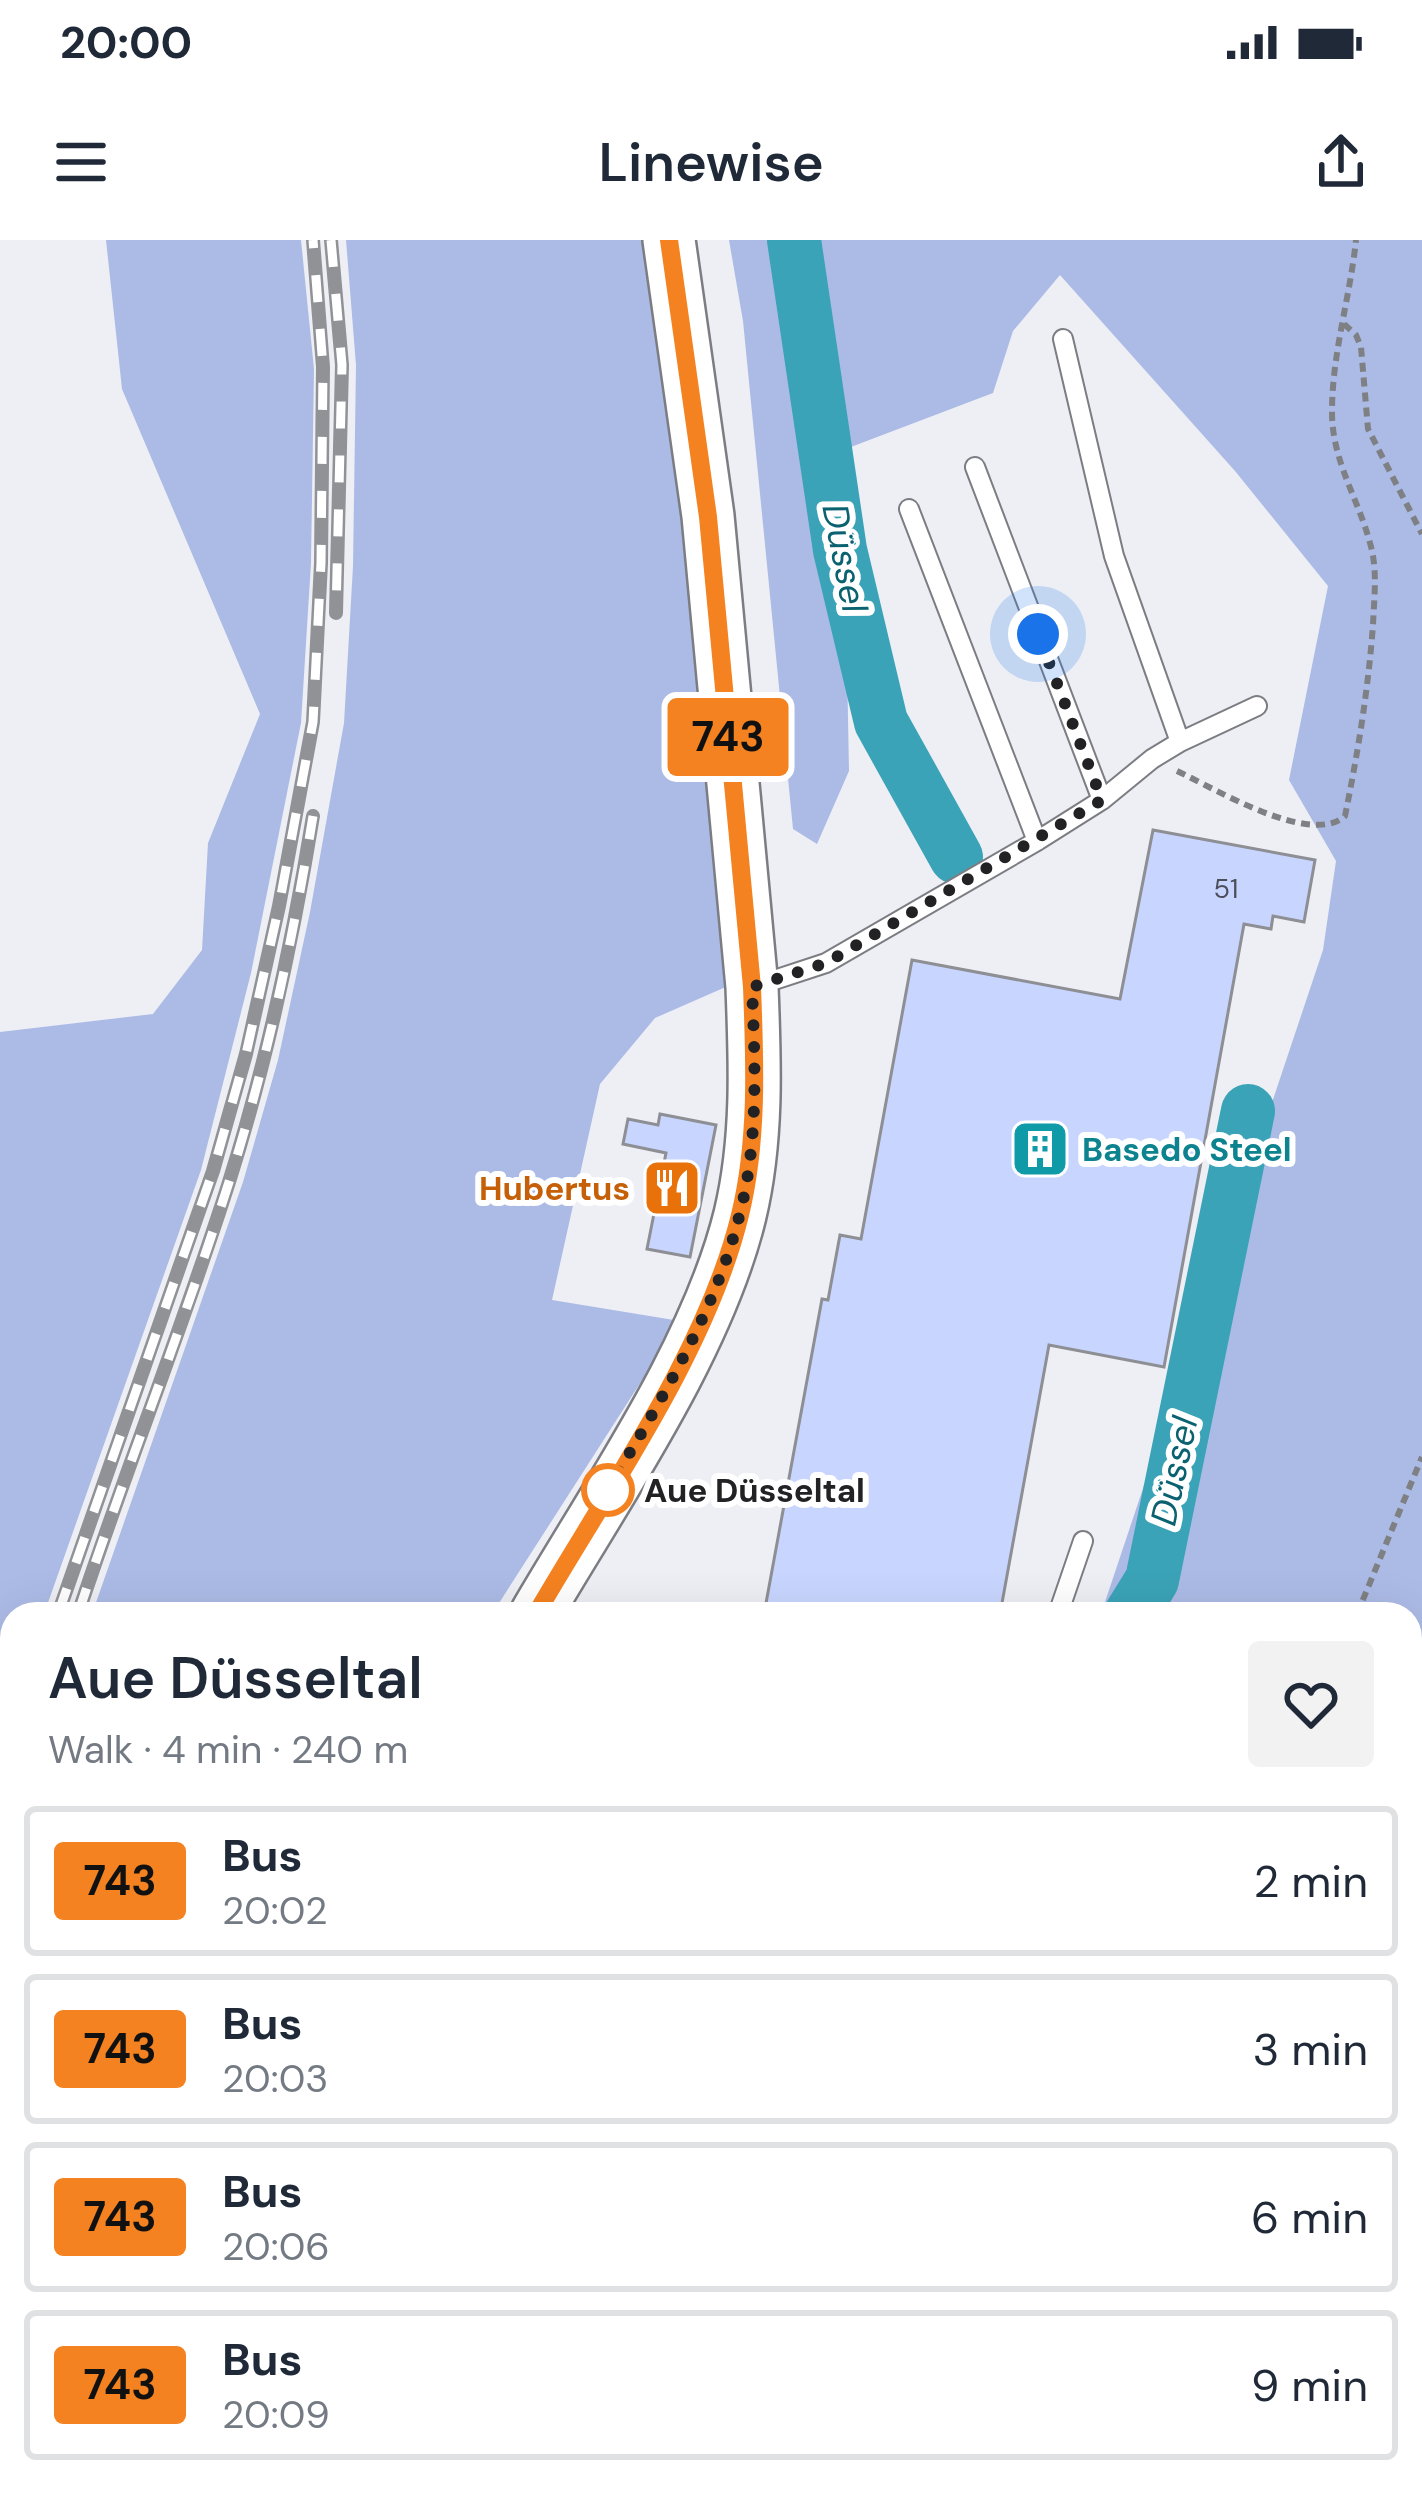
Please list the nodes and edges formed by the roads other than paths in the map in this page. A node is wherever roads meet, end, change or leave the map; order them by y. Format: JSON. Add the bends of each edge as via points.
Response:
{"nodes":[{"id":1,"x":669,"y":240,"type":"edge"},
{"id":2,"x":1063,"y":339,"type":"dead end"},
{"id":3,"x":975,"y":467,"type":"dead end"},
{"id":4,"x":909,"y":509,"type":"dead end"},
{"id":5,"x":1257,"y":706,"type":"dead end"},
{"id":6,"x":1180,"y":742,"type":"junction"},
{"id":7,"x":1102,"y":800,"type":"junction"},
{"id":8,"x":1037,"y":841,"type":"junction"},
{"id":9,"x":752,"y":987,"type":"junction"},
{"id":10,"x":1083,"y":1541,"type":"dead end"},
{"id":11,"x":543,"y":1602,"type":"edge"},
{"id":12,"x":1062,"y":1602,"type":"edge"}],
"edges":[{"from":1,"to":9,"type":"main road","via":[[708,517]]},
{"from":2,"to":6,"type":"lane","via":[[1114,556]]},
{"from":3,"to":7,"type":"lane"},
{"from":4,"to":8,"type":"lane"},
{"from":5,"to":6,"type":"lane"},
{"from":6,"to":7,"type":"lane"},
{"from":7,"to":8,"type":"lane"},
{"from":8,"to":9,"type":"lane","via":[[826,963]]},
{"from":9,"to":11,"type":"main road","via":[[753,1139],[718,1286]]},
{"from":10,"to":12,"type":"lane"}]}
